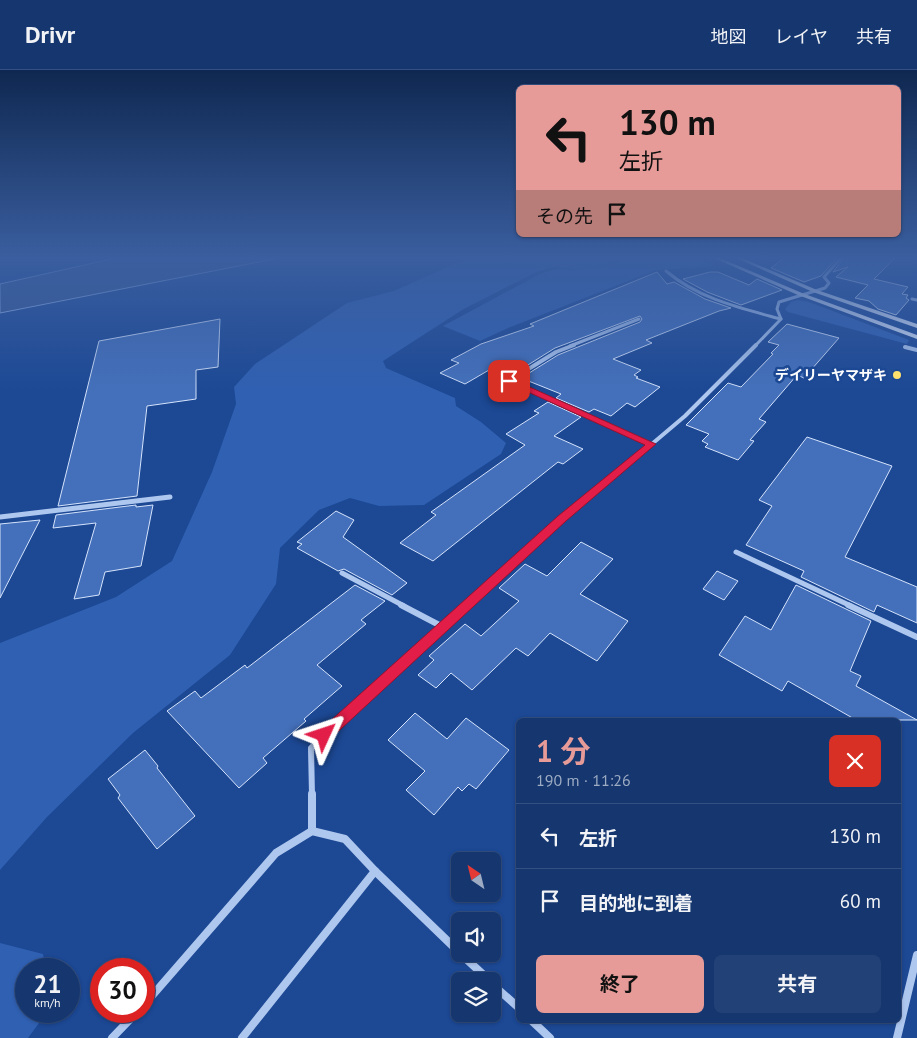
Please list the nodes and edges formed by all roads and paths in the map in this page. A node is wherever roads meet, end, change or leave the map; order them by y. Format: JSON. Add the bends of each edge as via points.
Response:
{"nodes":[{"id":1,"x":731,"y":303,"type":"edge"},
{"id":2,"x":779,"y":303,"type":"edge"},
{"id":3,"x":825,"y":303,"type":"edge"},
{"id":4,"x":850,"y":303,"type":"edge"},
{"id":5,"x":639,"y":319,"type":"dead end"},
{"id":6,"x":781,"y":319,"type":"junction"},
{"id":7,"x":917,"y":326,"type":"edge"},
{"id":8,"x":917,"y":337,"type":"edge"},
{"id":9,"x":905,"y":347,"type":"dead end"},
{"id":10,"x":917,"y":350,"type":"edge"},
{"id":11,"x":651,"y":444,"type":"junction"},
{"id":12,"x":170,"y":497,"type":"dead end"},
{"id":13,"x":0,"y":517,"type":"edge"},
{"id":14,"x":736,"y":552,"type":"dead end"},
{"id":15,"x":342,"y":573,"type":"dead end"},
{"id":16,"x":443,"y":627,"type":"junction"},
{"id":17,"x":917,"y":637,"type":"edge"},
{"id":18,"x":312,"y":831,"type":"junction"},
{"id":19,"x":375,"y":872,"type":"junction"},
{"id":20,"x":451,"y":944,"type":"edge"},
{"id":21,"x":917,"y":955,"type":"edge"},
{"id":22,"x":470,"y":962,"type":"edge"},
{"id":23,"x":481,"y":972,"type":"edge"},
{"id":24,"x":501,"y":991,"type":"edge"},
{"id":25,"x":155,"y":992,"type":"edge"},
{"id":26,"x":516,"y":1005,"type":"edge"},
{"id":27,"x":901,"y":1021,"type":"edge"},
{"id":28,"x":126,"y":1023,"type":"edge"},
{"id":29,"x":534,"y":1023,"type":"edge"},
{"id":30,"x":901,"y":1023,"type":"edge"},
{"id":31,"x":112,"y":1038,"type":"edge"},
{"id":32,"x":242,"y":1038,"type":"edge"},
{"id":33,"x":550,"y":1038,"type":"edge"},
{"id":34,"x":897,"y":1038,"type":"edge"}],
"edges":[{"from":1,"to":6,"type":"street"},
{"from":2,"to":6,"type":"street"},
{"from":3,"to":8,"type":"street"},
{"from":4,"to":7,"type":"street"},
{"from":5,"to":11,"type":"street","via":[[556,352],[509,381]]},
{"from":6,"to":11,"type":"street","via":[[685,416]]},
{"from":9,"to":10,"type":"street"},
{"from":11,"to":16,"type":"street"},
{"from":12,"to":13,"type":"street"},
{"from":14,"to":17,"type":"street"},
{"from":15,"to":16,"type":"street"},
{"from":16,"to":18,"type":"street","via":[[311,748]]},
{"from":18,"to":19,"type":"street","via":[[345,839]]},
{"from":18,"to":25,"type":"street","via":[[276,853]]},
{"from":19,"to":20,"type":"street"},
{"from":19,"to":32,"type":"street"},
{"from":21,"to":27,"type":"street"},
{"from":22,"to":23,"type":"street"},
{"from":24,"to":26,"type":"street"},
{"from":28,"to":31,"type":"street"},
{"from":29,"to":33,"type":"street"},
{"from":30,"to":34,"type":"street"}]}
